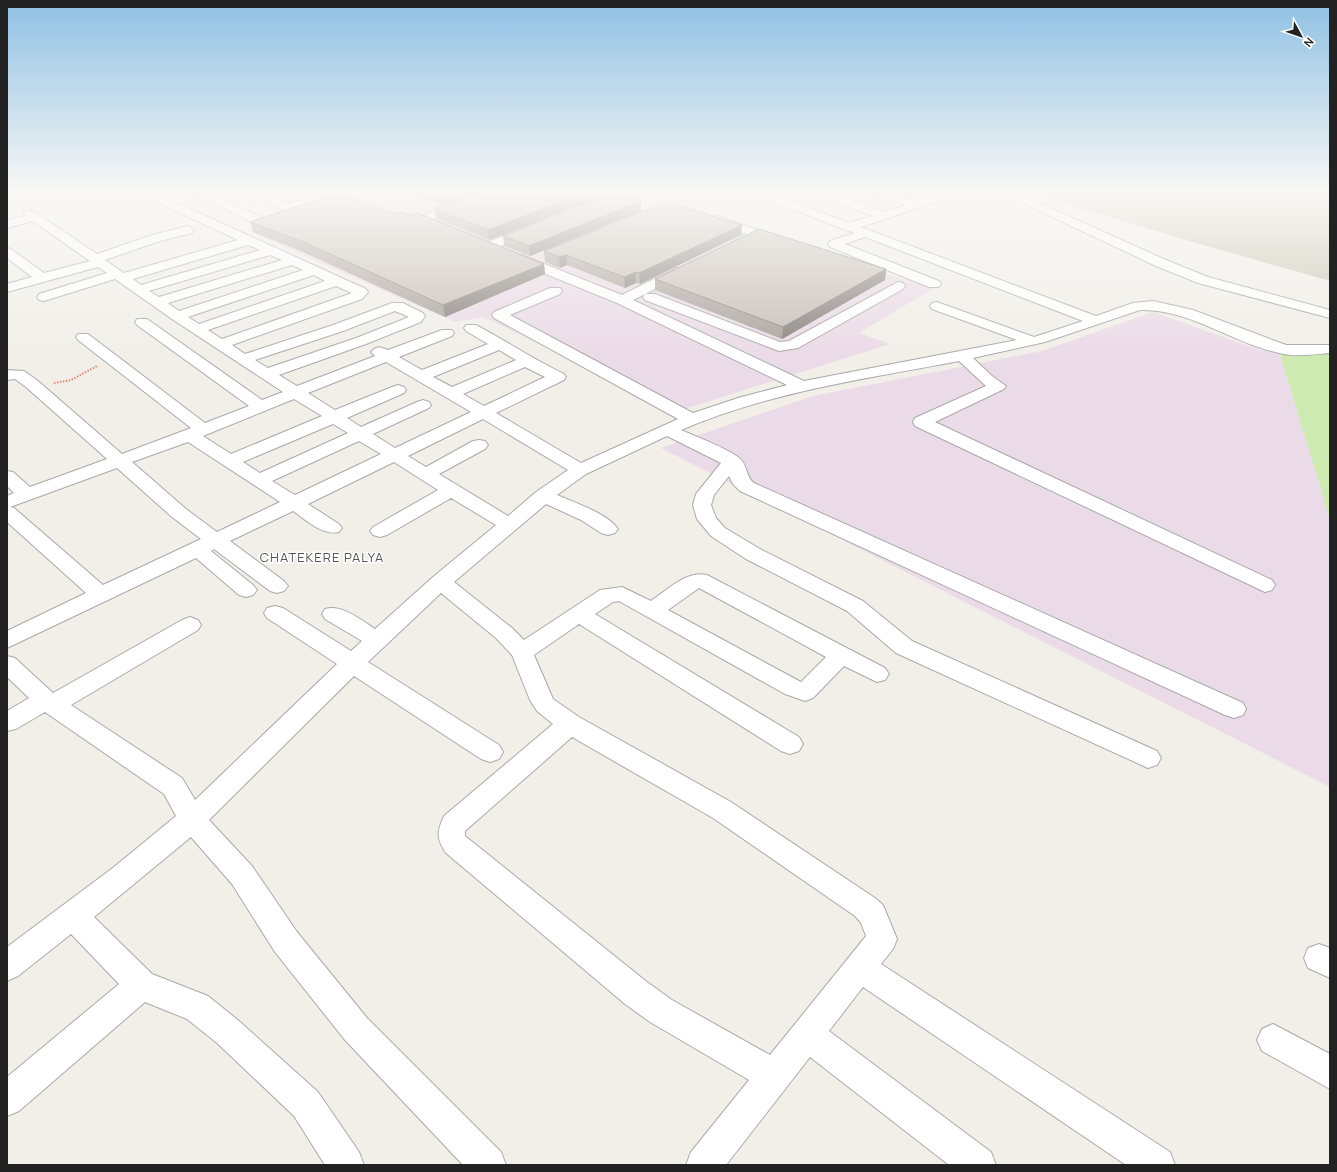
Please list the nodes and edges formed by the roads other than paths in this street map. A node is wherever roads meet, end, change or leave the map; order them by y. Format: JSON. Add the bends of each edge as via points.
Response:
{"nodes":[{"id":1,"x":78,"y":247,"type":"edge"},
{"id":2,"x":133,"y":247,"type":"edge"},
{"id":3,"x":227,"y":247,"type":"edge"},
{"id":4,"x":261,"y":247,"type":"edge"},
{"id":5,"x":491,"y":247,"type":"edge"},
{"id":6,"x":731,"y":247,"type":"edge"},
{"id":7,"x":841,"y":247,"type":"edge"},
{"id":8,"x":902,"y":247,"type":"edge"},
{"id":9,"x":1127,"y":247,"type":"edge"},
{"id":10,"x":724,"y":250,"type":"edge"},
{"id":11,"x":270,"y":251,"type":"junction"},
{"id":12,"x":7,"y":252,"type":"edge"},
{"id":13,"x":547,"y":255,"type":"edge"},
{"id":14,"x":98,"y":260,"type":"junction"},
{"id":15,"x":292,"y":261,"type":"junction"},
{"id":16,"x":530,"y":262,"type":"junction"},
{"id":17,"x":689,"y":267,"type":"edge"},
{"id":18,"x":314,"y":271,"type":"junction"},
{"id":19,"x":120,"y":276,"type":"junction"},
{"id":20,"x":42,"y":278,"type":"junction"},
{"id":21,"x":337,"y":281,"type":"junction"},
{"id":22,"x":934,"y":284,"type":"dead end"},
{"id":23,"x":898,"y":286,"type":"dead end"},
{"id":24,"x":7,"y":288,"type":"edge"},
{"id":25,"x":140,"y":289,"type":"junction"},
{"id":26,"x":555,"y":291,"type":"dead end"},
{"id":27,"x":44,"y":297,"type":"dead end"},
{"id":28,"x":650,"y":297,"type":"dead end"},
{"id":29,"x":622,"y":300,"type":"junction"},
{"id":30,"x":158,"y":302,"type":"junction"},
{"id":31,"x":937,"y":306,"type":"dead end"},
{"id":32,"x":1330,"y":314,"type":"edge"},
{"id":33,"x":177,"y":316,"type":"junction"},
{"id":34,"x":1054,"y":320,"type":"dead end"},
{"id":35,"x":1096,"y":321,"type":"junction"},
{"id":36,"x":142,"y":322,"type":"dead end"},
{"id":37,"x":197,"y":328,"type":"junction"},
{"id":38,"x":338,"y":328,"type":"junction"},
{"id":39,"x":471,"y":328,"type":"dead end"},
{"id":40,"x":1075,"y":328,"type":"junction"},
{"id":41,"x":447,"y":333,"type":"dead end"},
{"id":42,"x":84,"y":337,"type":"dead end"},
{"id":43,"x":361,"y":341,"type":"junction"},
{"id":44,"x":1032,"y":341,"type":"junction"},
{"id":45,"x":221,"y":344,"type":"junction"},
{"id":46,"x":501,"y":344,"type":"junction"},
{"id":47,"x":786,"y":347,"type":"junction"},
{"id":48,"x":1330,"y":349,"type":"edge"},
{"id":49,"x":961,"y":355,"type":"junction"},
{"id":50,"x":387,"y":356,"type":"junction"},
{"id":51,"x":244,"y":359,"type":"junction"},
{"id":52,"x":526,"y":361,"type":"junction"},
{"id":53,"x":754,"y":364,"type":"junction"},
{"id":54,"x":10,"y":372,"type":"edge"},
{"id":55,"x":266,"y":374,"type":"junction"},
{"id":56,"x":422,"y":376,"type":"junction"},
{"id":57,"x":802,"y":386,"type":"junction"},
{"id":58,"x":398,"y":390,"type":"dead end"},
{"id":59,"x":296,"y":393,"type":"junction"},
{"id":60,"x":450,"y":394,"type":"junction"},
{"id":61,"x":423,"y":405,"type":"dead end"},
{"id":62,"x":261,"y":407,"type":"junction"},
{"id":63,"x":483,"y":414,"type":"junction"},
{"id":64,"x":334,"y":417,"type":"junction"},
{"id":65,"x":693,"y":420,"type":"junction"},
{"id":66,"x":667,"y":428,"type":"junction"},
{"id":67,"x":197,"y":432,"type":"junction"},
{"id":68,"x":360,"y":433,"type":"junction"},
{"id":69,"x":479,"y":445,"type":"dead end"},
{"id":70,"x":394,"y":455,"type":"junction"},
{"id":71,"x":120,"y":460,"type":"junction"},
{"id":72,"x":230,"y":461,"type":"junction"},
{"id":73,"x":732,"y":461,"type":"junction"},
{"id":74,"x":580,"y":470,"type":"junction"},
{"id":75,"x":426,"y":474,"type":"junction"},
{"id":76,"x":7,"y":476,"type":"edge"},
{"id":77,"x":259,"y":480,"type":"junction"},
{"id":78,"x":451,"y":490,"type":"junction"},
{"id":79,"x":27,"y":495,"type":"junction"},
{"id":80,"x":543,"y":496,"type":"junction"},
{"id":81,"x":7,"y":502,"type":"edge"},
{"id":82,"x":293,"y":502,"type":"junction"},
{"id":83,"x":7,"y":512,"type":"edge"},
{"id":84,"x":508,"y":524,"type":"junction"},
{"id":85,"x":332,"y":528,"type":"dead end"},
{"id":86,"x":608,"y":529,"type":"dead end"},
{"id":87,"x":380,"y":531,"type":"dead end"},
{"id":88,"x":206,"y":544,"type":"junction"},
{"id":89,"x":440,"y":582,"type":"junction"},
{"id":90,"x":1265,"y":585,"type":"dead end"},
{"id":91,"x":277,"y":586,"type":"dead end"},
{"id":92,"x":246,"y":590,"type":"dead end"},
{"id":93,"x":101,"y":594,"type":"junction"},
{"id":94,"x":652,"y":610,"type":"junction"},
{"id":95,"x":274,"y":613,"type":"dead end"},
{"id":96,"x":333,"y":614,"type":"dead end"},
{"id":97,"x":579,"y":614,"type":"junction"},
{"id":98,"x":190,"y":625,"type":"dead end"},
{"id":99,"x":7,"y":640,"type":"edge"},
{"id":100,"x":377,"y":640,"type":"junction"},
{"id":101,"x":522,"y":652,"type":"junction"},
{"id":102,"x":842,"y":655,"type":"junction"},
{"id":103,"x":352,"y":664,"type":"junction"},
{"id":104,"x":877,"y":674,"type":"dead end"},
{"id":105,"x":12,"y":676,"type":"edge"},
{"id":106,"x":49,"y":702,"type":"junction"},
{"id":107,"x":1234,"y":709,"type":"dead end"},
{"id":108,"x":7,"y":722,"type":"edge"},
{"id":109,"x":570,"y":724,"type":"junction"},
{"id":110,"x":790,"y":744,"type":"dead end"},
{"id":111,"x":490,"y":752,"type":"dead end"},
{"id":112,"x":1148,"y":758,"type":"dead end"},
{"id":113,"x":192,"y":819,"type":"junction"},
{"id":114,"x":73,"y":916,"type":"junction"},
{"id":115,"x":7,"y":966,"type":"edge"},
{"id":116,"x":860,"y":967,"type":"junction"},
{"id":117,"x":141,"y":985,"type":"junction"},
{"id":118,"x":807,"y":1034,"type":"junction"},
{"id":119,"x":1273,"y":1040,"type":"dead end"},
{"id":120,"x":1330,"y":1072,"type":"edge"},
{"id":121,"x":774,"y":1076,"type":"junction"},
{"id":122,"x":7,"y":1099,"type":"edge"},
{"id":123,"x":346,"y":1165,"type":"edge"},
{"id":124,"x":488,"y":1165,"type":"edge"},
{"id":125,"x":704,"y":1165,"type":"edge"},
{"id":126,"x":978,"y":1165,"type":"edge"},
{"id":127,"x":1157,"y":1165,"type":"edge"}],
"edges":[{"from":1,"to":14,"type":"street"},
{"from":2,"to":14,"type":"street"},
{"from":3,"to":19,"type":"street"},
{"from":4,"to":11,"type":"street"},
{"from":5,"to":16,"type":"street"},
{"from":6,"to":10,"type":"street"},
{"from":7,"to":22,"type":"street"},
{"from":8,"to":35,"type":"street"},
{"from":9,"to":32,"type":"street","via":[[1182,272]]},
{"from":11,"to":15,"type":"street"},
{"from":11,"to":25,"type":"street"},
{"from":12,"to":20,"type":"street"},
{"from":13,"to":16,"type":"street"},
{"from":14,"to":19,"type":"street"},
{"from":14,"to":20,"type":"street"},
{"from":15,"to":18,"type":"street"},
{"from":15,"to":30,"type":"street"},
{"from":16,"to":29,"type":"street"},
{"from":17,"to":29,"type":"street"},
{"from":18,"to":21,"type":"street"},
{"from":18,"to":33,"type":"street"},
{"from":19,"to":25,"type":"street"},
{"from":19,"to":27,"type":"street"},
{"from":20,"to":24,"type":"street"},
{"from":21,"to":37,"type":"street"},
{"from":21,"to":45,"type":"street","via":[[361,294]]},
{"from":23,"to":47,"type":"street"},
{"from":25,"to":30,"type":"street"},
{"from":26,"to":65,"type":"street","via":[[499,315]]},
{"from":28,"to":47,"type":"street","via":[[772,346]]},
{"from":29,"to":53,"type":"street"},
{"from":30,"to":33,"type":"street"},
{"from":31,"to":44,"type":"street"},
{"from":33,"to":37,"type":"street"},
{"from":34,"to":40,"type":"street"},
{"from":35,"to":40,"type":"street"},
{"from":35,"to":48,"type":"street","via":[[1138,306],[1160,306],[1174,308],[1274,347],[1286,350]]},
{"from":36,"to":62,"type":"street"},
{"from":37,"to":45,"type":"street"},
{"from":38,"to":43,"type":"street"},
{"from":38,"to":43,"type":"street","via":[[395,306],[418,316]]},
{"from":38,"to":51,"type":"street"},
{"from":39,"to":46,"type":"street"},
{"from":40,"to":44,"type":"street"},
{"from":41,"to":50,"type":"street"},
{"from":42,"to":67,"type":"street","via":[[128,370]]},
{"from":43,"to":50,"type":"street"},
{"from":43,"to":55,"type":"street"},
{"from":44,"to":49,"type":"street"},
{"from":45,"to":51,"type":"street"},
{"from":46,"to":52,"type":"street"},
{"from":46,"to":56,"type":"street"},
{"from":47,"to":53,"type":"street"},
{"from":49,"to":57,"type":"street"},
{"from":49,"to":90,"type":"street","via":[[986,379],[998,386],[921,422]]},
{"from":50,"to":56,"type":"street"},
{"from":50,"to":59,"type":"street"},
{"from":51,"to":55,"type":"street"},
{"from":52,"to":60,"type":"street"},
{"from":52,"to":63,"type":"street","via":[[558,377]]},
{"from":53,"to":57,"type":"street"},
{"from":54,"to":71,"type":"street","via":[[18,374],[32,384]]},
{"from":55,"to":59,"type":"street"},
{"from":56,"to":60,"type":"street"},
{"from":57,"to":65,"type":"street","via":[[744,401]]},
{"from":58,"to":64,"type":"street"},
{"from":59,"to":62,"type":"street"},
{"from":59,"to":64,"type":"street"},
{"from":60,"to":63,"type":"street"},
{"from":61,"to":68,"type":"street"},
{"from":62,"to":67,"type":"street"},
{"from":63,"to":70,"type":"street"},
{"from":63,"to":74,"type":"street"},
{"from":64,"to":68,"type":"street"},
{"from":64,"to":72,"type":"street"},
{"from":65,"to":66,"type":"street"},
{"from":66,"to":73,"type":"street"},
{"from":66,"to":74,"type":"street"},
{"from":67,"to":71,"type":"street"},
{"from":67,"to":72,"type":"street"},
{"from":68,"to":70,"type":"street"},
{"from":68,"to":77,"type":"street"},
{"from":69,"to":75,"type":"street"},
{"from":70,"to":75,"type":"street"},
{"from":70,"to":82,"type":"street"},
{"from":71,"to":79,"type":"street"},
{"from":71,"to":88,"type":"street","via":[[179,513]]},
{"from":72,"to":77,"type":"street"},
{"from":73,"to":107,"type":"street","via":[[738,467],[739,480],[747,487]]},
{"from":73,"to":112,"type":"street","via":[[706,494],[702,505],[707,519],[718,532],[753,554],[855,606],[904,647]]},
{"from":74,"to":80,"type":"street"},
{"from":75,"to":78,"type":"street"},
{"from":76,"to":79,"type":"street"},
{"from":77,"to":82,"type":"street"},
{"from":78,"to":84,"type":"street"},
{"from":78,"to":87,"type":"street"},
{"from":79,"to":81,"type":"street"},
{"from":80,"to":84,"type":"street"},
{"from":80,"to":86,"type":"street","via":[[588,516]]},
{"from":82,"to":85,"type":"street"},
{"from":82,"to":88,"type":"street"},
{"from":83,"to":93,"type":"street"},
{"from":84,"to":89,"type":"street"},
{"from":88,"to":91,"type":"street"},
{"from":88,"to":92,"type":"street"},
{"from":88,"to":93,"type":"street"},
{"from":89,"to":100,"type":"street"},
{"from":89,"to":101,"type":"street","via":[[489,619]]},
{"from":93,"to":99,"type":"street"},
{"from":94,"to":97,"type":"street","via":[[616,593],[608,595]]},
{"from":94,"to":102,"type":"street","via":[[700,580]]},
{"from":94,"to":102,"type":"street","via":[[804,692]]},
{"from":95,"to":103,"type":"street"},
{"from":96,"to":100,"type":"street"},
{"from":97,"to":101,"type":"street"},
{"from":97,"to":110,"type":"street"},
{"from":98,"to":106,"type":"street"},
{"from":100,"to":103,"type":"street"},
{"from":101,"to":109,"type":"street","via":[[538,694],[545,705]]},
{"from":102,"to":104,"type":"street"},
{"from":103,"to":111,"type":"street"},
{"from":103,"to":113,"type":"street"},
{"from":105,"to":106,"type":"street"},
{"from":106,"to":108,"type":"street"},
{"from":106,"to":113,"type":"street","via":[[173,786]]},
{"from":109,"to":116,"type":"street","via":[[722,810],[865,907],[872,915],[882,939]]},
{"from":109,"to":121,"type":"street","via":[[454,824],[450,831],[452,839],[456,845],[660,1012]]},
{"from":113,"to":114,"type":"street"},
{"from":113,"to":124,"type":"street","via":[[242,875],[286,942],[356,1029]]},
{"from":114,"to":115,"type":"street"},
{"from":114,"to":117,"type":"street"},
{"from":116,"to":118,"type":"street"},
{"from":116,"to":127,"type":"street"},
{"from":117,"to":122,"type":"street"},
{"from":117,"to":123,"type":"street","via":[[197,1007],[228,1032],[306,1104]]},
{"from":118,"to":121,"type":"street"},
{"from":118,"to":126,"type":"street"},
{"from":119,"to":120,"type":"street"},
{"from":121,"to":125,"type":"street"}]}
